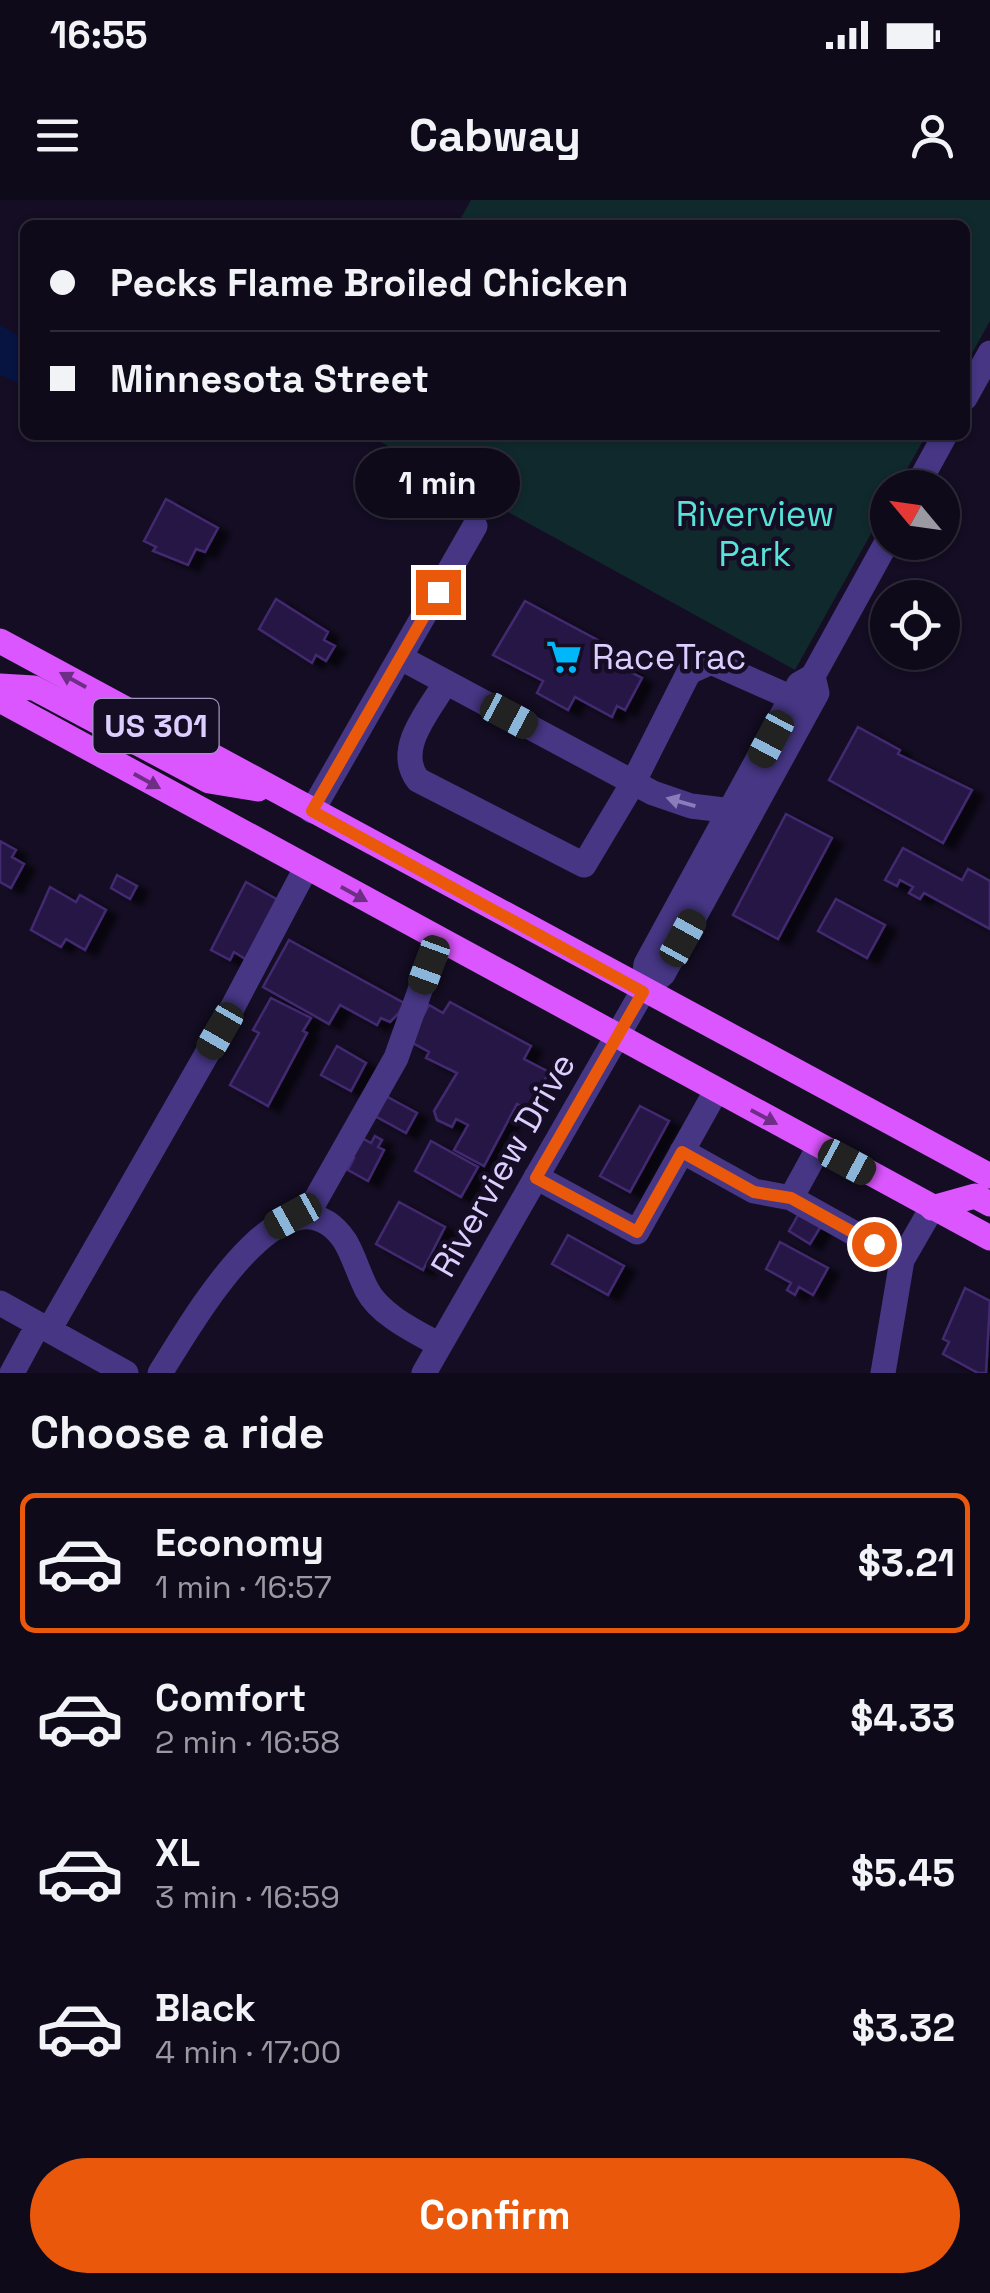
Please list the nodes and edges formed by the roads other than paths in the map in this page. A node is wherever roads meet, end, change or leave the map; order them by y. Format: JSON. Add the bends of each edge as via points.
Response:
{"nodes":[{"id":1,"x":990,"y":353,"type":"edge"},
{"id":2,"x":970,"y":389,"type":"edge"},
{"id":3,"x":942,"y":440,"type":"edge"},
{"id":4,"x":926,"y":470,"type":"edge"},
{"id":5,"x":475,"y":526,"type":"dead end"},
{"id":6,"x":877,"y":560,"type":"edge"},
{"id":7,"x":0,"y":640,"type":"edge"},
{"id":8,"x":401,"y":658,"type":"junction"},
{"id":9,"x":813,"y":676,"type":"junction"},
{"id":10,"x":446,"y":682,"type":"junction"},
{"id":11,"x":0,"y":686,"type":"edge"},
{"id":12,"x":792,"y":698,"type":"junction"},
{"id":13,"x":0,"y":700,"type":"edge"},
{"id":14,"x":633,"y":783,"type":"junction"},
{"id":15,"x":277,"y":792,"type":"junction"},
{"id":16,"x":732,"y":810,"type":"junction"},
{"id":17,"x":312,"y":811,"type":"junction"},
{"id":18,"x":306,"y":868,"type":"junction"},
{"id":19,"x":444,"y":943,"type":"junction"},
{"id":20,"x":643,"y":992,"type":"junction"},
{"id":21,"x":617,"y":1038,"type":"junction"},
{"id":22,"x":716,"y":1091,"type":"junction"},
{"id":23,"x":819,"y":1147,"type":"junction"},
{"id":24,"x":682,"y":1152,"type":"junction"},
{"id":25,"x":990,"y":1176,"type":"edge"},
{"id":26,"x":536,"y":1178,"type":"junction"},
{"id":27,"x":791,"y":1198,"type":"junction"},
{"id":28,"x":990,"y":1204,"type":"edge"},
{"id":29,"x":932,"y":1208,"type":"junction"},
{"id":30,"x":308,"y":1215,"type":"junction"},
{"id":31,"x":990,"y":1238,"type":"edge"},
{"id":32,"x":902,"y":1260,"type":"junction"},
{"id":33,"x":0,"y":1303,"type":"edge"},
{"id":34,"x":44,"y":1328,"type":"junction"},
{"id":35,"x":440,"y":1344,"type":"junction"},
{"id":36,"x":12,"y":1373,"type":"edge"},
{"id":37,"x":126,"y":1373,"type":"edge"},
{"id":38,"x":160,"y":1373,"type":"edge"},
{"id":39,"x":424,"y":1373,"type":"edge"},
{"id":40,"x":884,"y":1373,"type":"edge"}],
"edges":[{"from":1,"to":2,"type":"street"},
{"from":3,"to":4,"type":"street"},
{"from":5,"to":8,"type":"street"},
{"from":6,"to":9,"type":"street","name":"Riverview Drive"},
{"from":15,"to":7,"type":"main road","number":"US 301","one_way":true},
{"from":8,"to":10,"type":"street"},
{"from":8,"to":17,"type":"street"},
{"from":9,"to":12,"type":"street","name":"Riverview Drive"},
{"from":9,"to":20,"type":"street","name":"Riverview Drive","via":[[817,694],[663,974]]},
{"from":10,"to":14,"type":"street"},
{"from":10,"to":14,"type":"street","via":[[408,755],[418,780],[584,865]]},
{"from":11,"to":15,"type":"main road","via":[[34,688],[209,781]]},
{"from":12,"to":14,"type":"street","via":[[702,663],[689,672]]},
{"from":12,"to":16,"type":"street","name":"Riverview Drive"},
{"from":13,"to":18,"type":"main road","number":"US 301","one_way":true},
{"from":16,"to":14,"type":"street","one_way":true,"via":[[691,806]]},
{"from":15,"to":17,"type":"main road","number":"US 301"},
{"from":16,"to":20,"type":"street","name":"Riverview Drive","via":[[646,964]]},
{"from":17,"to":20,"type":"main road","number":"US 301"},
{"from":18,"to":19,"type":"main road","number":"US 301","one_way":true},
{"from":18,"to":34,"type":"street","via":[[220,1031]]},
{"from":19,"to":21,"type":"main road","number":"US 301"},
{"from":19,"to":30,"type":"street","via":[[429,965],[396,1058]]},
{"from":20,"to":21,"type":"street","name":"Riverview Drive"},
{"from":20,"to":25,"type":"main road","number":"US 301"},
{"from":21,"to":22,"type":"main road","number":"US 301"},
{"from":21,"to":26,"type":"street","name":"Riverview Drive"},
{"from":22,"to":23,"type":"main road","number":"US 301","one_way":true},
{"from":22,"to":24,"type":"street"},
{"from":23,"to":27,"type":"street"},
{"from":23,"to":29,"type":"main road","number":"US 301"},
{"from":24,"to":26,"type":"street","via":[[637,1232]]},
{"from":24,"to":27,"type":"street","via":[[754,1192]]},
{"from":26,"to":35,"type":"street","name":"Riverview Drive"},
{"from":27,"to":32,"type":"street"},
{"from":28,"to":29,"type":"main road","via":[[975,1196]]},
{"from":29,"to":31,"type":"main road","number":"US 301"},
{"from":29,"to":32,"type":"street"},
{"from":30,"to":35,"type":"street","via":[[345,1241],[369,1296]]},
{"from":30,"to":38,"type":"street","via":[[261,1234]]},
{"from":32,"to":40,"type":"street"},
{"from":33,"to":34,"type":"street"},
{"from":34,"to":36,"type":"street"},
{"from":34,"to":37,"type":"street"},
{"from":35,"to":39,"type":"street","name":"Riverview Drive"}]}
